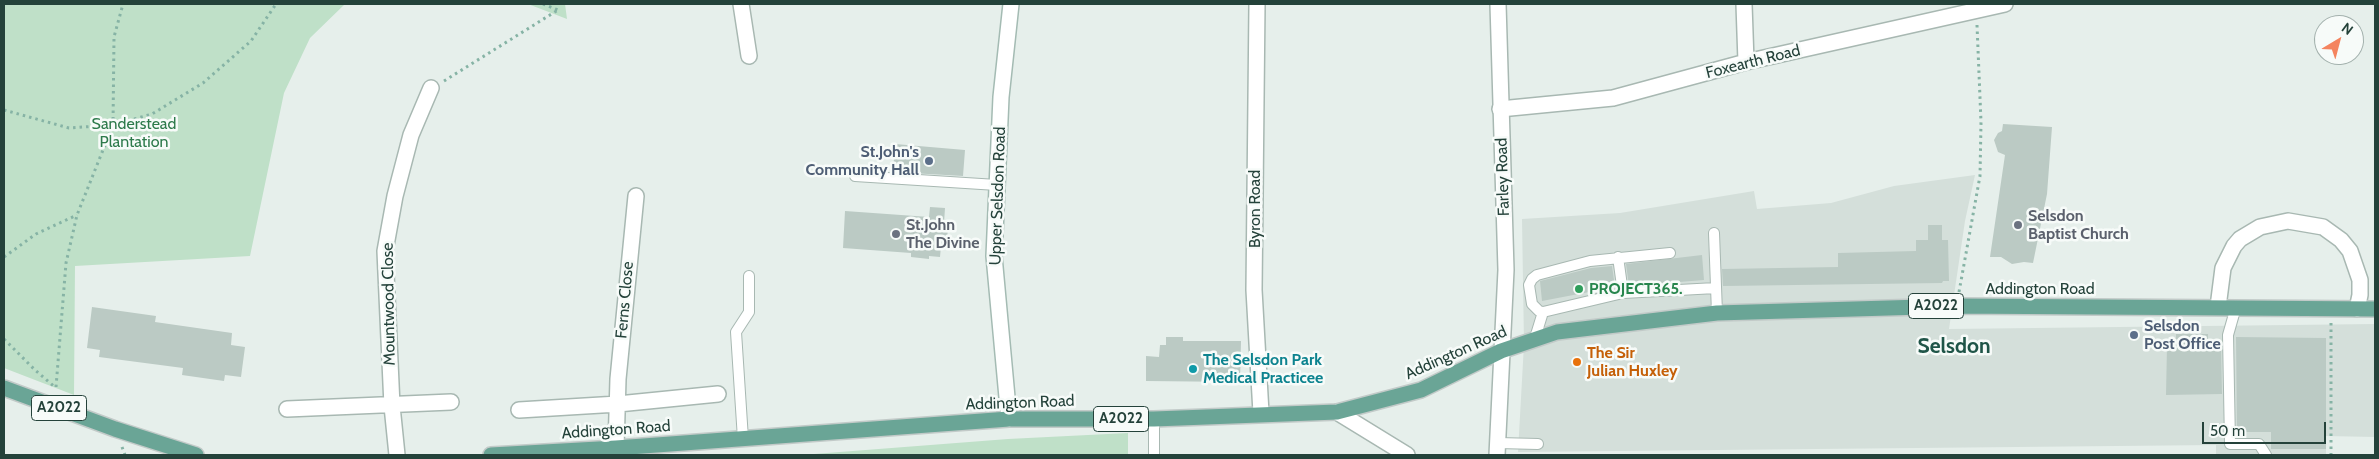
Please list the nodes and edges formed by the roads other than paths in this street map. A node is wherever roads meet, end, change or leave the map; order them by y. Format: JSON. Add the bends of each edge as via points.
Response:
{"nodes":[{"id":1,"x":741,"y":4,"type":"edge"},
{"id":2,"x":1011,"y":4,"type":"edge"},
{"id":3,"x":1257,"y":4,"type":"edge"},
{"id":4,"x":1498,"y":4,"type":"edge"},
{"id":5,"x":1744,"y":4,"type":"edge"},
{"id":6,"x":2005,"y":4,"type":"edge"},
{"id":7,"x":1977,"y":6,"type":"edge"},
{"id":8,"x":749,"y":56,"type":"dead end"},
{"id":9,"x":1746,"y":62,"type":"junction"},
{"id":10,"x":431,"y":88,"type":"road end"},
{"id":11,"x":1500,"y":108,"type":"junction"},
{"id":12,"x":856,"y":176,"type":"dead end"},
{"id":13,"x":997,"y":185,"type":"junction"},
{"id":14,"x":636,"y":196,"type":"dead end"},
{"id":15,"x":1714,"y":232,"type":"dead end"},
{"id":16,"x":1670,"y":253,"type":"dead end"},
{"id":17,"x":1618,"y":257,"type":"junction"},
{"id":18,"x":749,"y":276,"type":"dead end"},
{"id":19,"x":1716,"y":288,"type":"junction"},
{"id":20,"x":1624,"y":293,"type":"junction"},
{"id":21,"x":2218,"y":307,"type":"junction"},
{"id":22,"x":2236,"y":307,"type":"junction"},
{"id":23,"x":2357,"y":309,"type":"junction"},
{"id":24,"x":2375,"y":309,"type":"edge"},
{"id":25,"x":1543,"y":312,"type":"junction"},
{"id":26,"x":1717,"y":313,"type":"junction"},
{"id":27,"x":1535,"y":338,"type":"junction"},
{"id":28,"x":1501,"y":351,"type":"junction"},
{"id":29,"x":4,"y":388,"type":"edge"},
{"id":30,"x":718,"y":394,"type":"dead end"},
{"id":31,"x":451,"y":402,"type":"dead end"},
{"id":32,"x":618,"y":404,"type":"junction"},
{"id":33,"x":392,"y":406,"type":"junction"},
{"id":34,"x":287,"y":409,"type":"dead end"},
{"id":35,"x":519,"y":410,"type":"dead end"},
{"id":36,"x":1337,"y":412,"type":"junction"},
{"id":37,"x":1261,"y":414,"type":"junction"},
{"id":38,"x":1009,"y":419,"type":"junction"},
{"id":39,"x":1154,"y":419,"type":"junction"},
{"id":40,"x":743,"y":439,"type":"junction"},
{"id":41,"x":1538,"y":444,"type":"dead end"},
{"id":42,"x":616,"y":448,"type":"junction"},
{"id":43,"x":1498,"y":449,"type":"edge"},
{"id":44,"x":196,"y":455,"type":"edge"},
{"id":45,"x":397,"y":455,"type":"edge"},
{"id":46,"x":491,"y":455,"type":"edge"},
{"id":47,"x":1154,"y":455,"type":"edge"},
{"id":48,"x":1407,"y":455,"type":"edge"},
{"id":49,"x":2266,"y":455,"type":"edge"}],
"edges":[{"from":1,"to":8,"type":"street"},
{"from":2,"to":13,"type":"street","name":"Upper Selsdon Road","via":[[1001,97]]},
{"from":3,"to":37,"type":"street","name":"Byron Road","via":[[1254,290]]},
{"from":4,"to":11,"type":"street","name":"Farley Road"},
{"from":5,"to":9,"type":"street"},
{"from":6,"to":7,"type":"street","name":"Foxearth Road"},
{"from":7,"to":9,"type":"street","name":"Foxearth Road"},
{"from":9,"to":11,"type":"street","name":"Foxearth Road","via":[[1613,98]]},
{"from":10,"to":33,"type":"street","name":"Mountwood Close","via":[[411,135],[385,250]]},
{"from":11,"to":28,"type":"street","name":"Farley Road","via":[[1506,270]]},
{"from":12,"to":13,"type":"lane"},
{"from":13,"to":38,"type":"street","name":"Upper Selsdon Road","via":[[994,256]]},
{"from":14,"to":32,"type":"street","name":"Ferns Close"},
{"from":15,"to":19,"type":"lane"},
{"from":16,"to":17,"type":"lane"},
{"from":17,"to":20,"type":"lane"},
{"from":17,"to":25,"type":"lane","via":[[1534,277],[1529,285],[1531,300],[1535,308]]},
{"from":18,"to":40,"type":"lane","via":[[749,312],[736,332]]},
{"from":19,"to":20,"type":"lane"},
{"from":19,"to":26,"type":"lane"},
{"from":20,"to":25,"type":"lane"},
{"from":21,"to":22,"type":"main road","name":"Addington Road","number":"A2022"},
{"from":21,"to":23,"type":"street","via":[[2223,268],[2234,246],[2260,227],[2288,221],[2323,227],[2350,250],[2360,280]]},
{"from":21,"to":26,"type":"main road","name":"Addington Road","number":"A2022","via":[[1957,306]]},
{"from":22,"to":23,"type":"main road","name":"Addington Road","number":"A2022"},
{"from":22,"to":49,"type":"lane","via":[[2228,335],[2230,444],[2259,444]]},
{"from":23,"to":24,"type":"main road","name":"Addington Road","number":"A2022"},
{"from":25,"to":27,"type":"lane"},
{"from":26,"to":27,"type":"main road","name":"Addington Road","number":"A2022","via":[[1566,331]]},
{"from":27,"to":28,"type":"main road","name":"Addington Road","number":"A2022"},
{"from":28,"to":36,"type":"main road","name":"Addington Road","number":"A2022","via":[[1421,390]]},
{"from":28,"to":43,"type":"street","name":"Farley Road"},
{"from":29,"to":44,"type":"main road","number":"A2022"},
{"from":30,"to":32,"type":"street"},
{"from":31,"to":33,"type":"street"},
{"from":32,"to":35,"type":"street"},
{"from":32,"to":42,"type":"street","name":"Ferns Close"},
{"from":33,"to":34,"type":"street"},
{"from":33,"to":45,"type":"street","name":"Mountwood Close"},
{"from":36,"to":37,"type":"main road","name":"Addington Road","number":"A2022"},
{"from":36,"to":48,"type":"street"},
{"from":37,"to":39,"type":"main road","name":"Addington Road","number":"A2022"},
{"from":38,"to":39,"type":"main road","name":"Addington Road","number":"A2022"},
{"from":38,"to":40,"type":"main road","name":"Addington Road","number":"A2022"},
{"from":39,"to":47,"type":"lane"},
{"from":40,"to":42,"type":"main road","name":"Addington Road","number":"A2022"},
{"from":41,"to":43,"type":"lane"},
{"from":42,"to":46,"type":"main road","name":"Addington Road","number":"A2022"}]}
